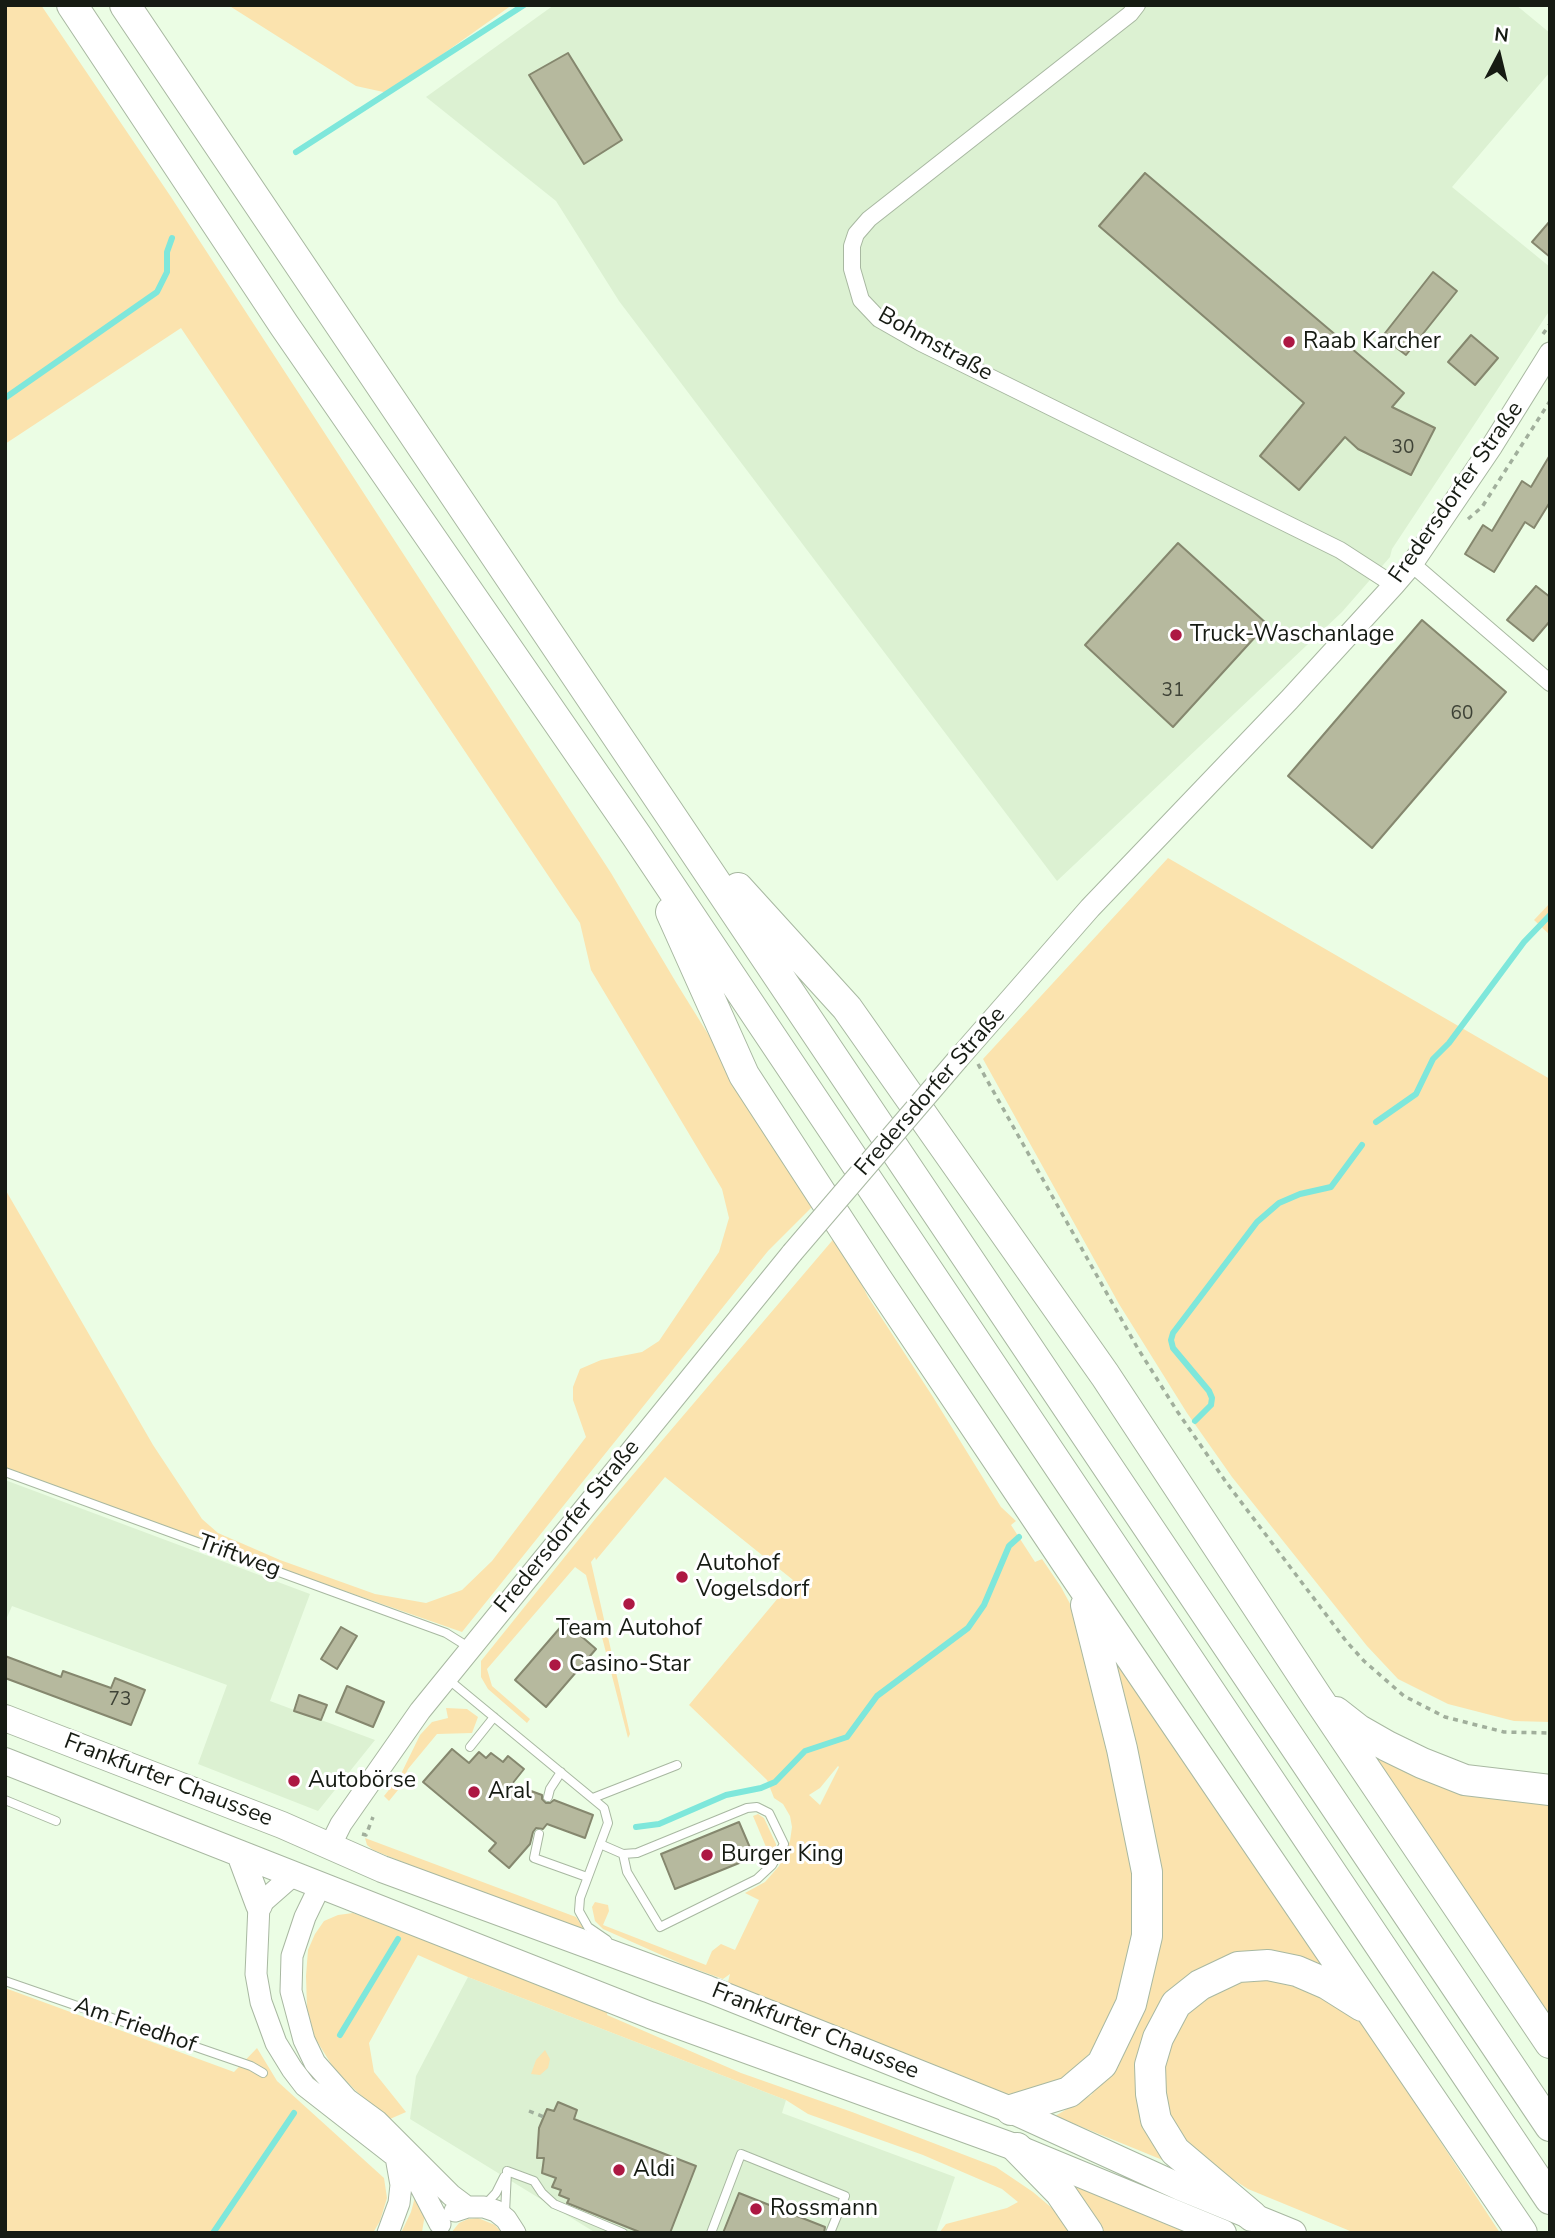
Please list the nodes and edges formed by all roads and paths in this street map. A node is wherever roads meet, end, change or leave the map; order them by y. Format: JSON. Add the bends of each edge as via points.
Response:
{"nodes":[{"id":1,"x":72,"y":5,"type":"edge"},
{"id":2,"x":125,"y":5,"type":"edge"},
{"id":3,"x":1138,"y":5,"type":"edge"},
{"id":4,"x":1550,"y":353,"type":"edge"},
{"id":5,"x":1412,"y":564,"type":"junction"},
{"id":6,"x":1394,"y":585,"type":"junction"},
{"id":7,"x":1550,"y":683,"type":"edge"},
{"id":8,"x":667,"y":810,"type":"junction"},
{"id":9,"x":636,"y":835,"type":"junction"},
{"id":10,"x":963,"y":1054,"type":"junction"},
{"id":11,"x":5,"y":1472,"type":"edge"},
{"id":12,"x":1079,"y":1581,"type":"junction"},
{"id":13,"x":470,"y":1648,"type":"junction"},
{"id":14,"x":447,"y":1678,"type":"junction"},
{"id":15,"x":1317,"y":1697,"type":"junction"},
{"id":16,"x":494,"y":1717,"type":"junction"},
{"id":17,"x":5,"y":1718,"type":"edge"},
{"id":18,"x":1550,"y":1733,"type":"edge"},
{"id":19,"x":470,"y":1747,"type":"dead end"},
{"id":20,"x":5,"y":1761,"type":"edge"},
{"id":21,"x":677,"y":1765,"type":"dead end"},
{"id":22,"x":561,"y":1772,"type":"junction"},
{"id":23,"x":1550,"y":1790,"type":"edge"},
{"id":24,"x":548,"y":1797,"type":"dead end"},
{"id":25,"x":593,"y":1798,"type":"junction"},
{"id":26,"x":5,"y":1800,"type":"edge"},
{"id":27,"x":56,"y":1821,"type":"dead end"},
{"id":28,"x":539,"y":1834,"type":"dead end"},
{"id":29,"x":600,"y":1844,"type":"junction"},
{"id":30,"x":330,"y":1846,"type":"junction"},
{"id":31,"x":240,"y":1854,"type":"junction"},
{"id":32,"x":623,"y":1854,"type":"junction"},
{"id":33,"x":292,"y":1876,"type":"junction"},
{"id":34,"x":587,"y":1877,"type":"junction"},
{"id":35,"x":320,"y":1886,"type":"junction"},
{"id":36,"x":259,"y":1905,"type":"junction"},
{"id":37,"x":616,"y":1943,"type":"dead end"},
{"id":38,"x":646,"y":1956,"type":"dead end"},
{"id":39,"x":5,"y":1981,"type":"edge"},
{"id":40,"x":708,"y":1989,"type":"junction"},
{"id":41,"x":1372,"y":2012,"type":"junction"},
{"id":42,"x":1550,"y":2043,"type":"edge"},
{"id":43,"x":263,"y":2073,"type":"dead end"},
{"id":44,"x":1011,"y":2110,"type":"junction"},
{"id":45,"x":530,"y":2111,"type":"dead end"},
{"id":46,"x":544,"y":2117,"type":"dead end"},
{"id":47,"x":1550,"y":2126,"type":"edge"},
{"id":48,"x":1017,"y":2148,"type":"junction"},
{"id":49,"x":396,"y":2157,"type":"junction"},
{"id":50,"x":507,"y":2171,"type":"junction"},
{"id":51,"x":1550,"y":2199,"type":"edge"},
{"id":52,"x":476,"y":2207,"type":"junction"},
{"id":53,"x":1252,"y":2216,"type":"junction"},
{"id":54,"x":510,"y":2226,"type":"edge"},
{"id":55,"x":438,"y":2228,"type":"edge"},
{"id":56,"x":388,"y":2233,"type":"edge"},
{"id":57,"x":623,"y":2233,"type":"edge"},
{"id":58,"x":710,"y":2233,"type":"edge"},
{"id":59,"x":830,"y":2233,"type":"edge"},
{"id":60,"x":1088,"y":2233,"type":"edge"},
{"id":61,"x":1223,"y":2233,"type":"edge"},
{"id":62,"x":1293,"y":2233,"type":"edge"},
{"id":63,"x":1522,"y":2233,"type":"edge"}],
"edges":[{"from":1,"to":9,"type":"highway","via":[[284,325]]},
{"from":2,"to":8,"type":"highway"},
{"from":3,"to":6,"type":"street","name":"Bohmstraße","via":[[869,219],[852,246],[852,269],[861,300],[879,319],[921,343],[1340,550]]},
{"from":4,"to":5,"type":"street","name":"Fredersdorfer Straße"},
{"from":5,"to":6,"type":"street","name":"Fredersdorfer Straße"},
{"from":5,"to":7,"type":"street"},
{"from":6,"to":10,"type":"street","name":"Fredersdorfer Straße","via":[[1090,908]]},
{"from":8,"to":15,"type":"highway","via":[[847,1008],[1105,1375]]},
{"from":8,"to":47,"type":"highway"},
{"from":9,"to":12,"type":"highway","via":[[744,1075]]},
{"from":9,"to":51,"type":"highway"},
{"from":10,"to":13,"type":"street","name":"Fredersdorfer Straße","bridge":true,"via":[[792,1254]]},
{"from":10,"to":18,"type":"path","via":[[975,1058],[1136,1347],[1177,1411],[1346,1641],[1404,1696],[1445,1717],[1504,1732]]},
{"from":11,"to":13,"type":"lane","name":"Triftweg","via":[[446,1633]]},
{"from":12,"to":41,"type":"highway"},
{"from":12,"to":44,"type":"highway","via":[[1119,1735],[1147,1872],[1147,1936],[1131,2004],[1101,2064],[1069,2092]]},
{"from":13,"to":14,"type":"street","name":"Fredersdorfer Straße"},
{"from":14,"to":16,"type":"lane"},
{"from":14,"to":30,"type":"street","name":"Fredersdorfer Straße","via":[[394,1747]]},
{"from":15,"to":23,"type":"highway","via":[[1359,1730],[1422,1763],[1465,1780]]},
{"from":15,"to":42,"type":"highway"},
{"from":16,"to":19,"type":"lane"},
{"from":16,"to":22,"type":"lane"},
{"from":17,"to":30,"type":"main road","name":"Frankfurter Chaussee"},
{"from":20,"to":31,"type":"main road","name":"Frankfurter Chaussee"},
{"from":21,"to":25,"type":"lane"},
{"from":22,"to":24,"type":"lane"},
{"from":22,"to":25,"type":"lane"},
{"from":25,"to":29,"type":"lane","via":[[604,1808],[608,1823]]},
{"from":26,"to":27,"type":"lane"},
{"from":28,"to":34,"type":"lane","via":[[534,1858]]},
{"from":29,"to":32,"type":"lane"},
{"from":29,"to":34,"type":"lane"},
{"from":30,"to":33,"type":"main road"},
{"from":30,"to":35,"type":"main road"},
{"from":30,"to":40,"type":"main road","name":"Frankfurter Chaussee"},
{"from":31,"to":33,"type":"main road","name":"Frankfurter Chaussee"},
{"from":31,"to":36,"type":"main road"},
{"from":32,"to":32,"type":"lane","via":[[627,1872],[660,1927],[757,1879],[784,1844],[769,1813],[757,1807],[637,1853]]},
{"from":33,"to":35,"type":"main road","name":"Frankfurter Chaussee"},
{"from":33,"to":36,"type":"street"},
{"from":34,"to":37,"type":"lane","via":[[579,1911],[588,1927]]},
{"from":35,"to":48,"type":"main road","name":"Frankfurter Chaussee","via":[[674,2024]]},
{"from":35,"to":52,"type":"street","via":[[292,1956],[291,1992],[315,2063],[347,2099],[377,2121],[451,2195]]},
{"from":36,"to":49,"type":"street","via":[[256,1974],[276,2043],[305,2086]]},
{"from":38,"to":40,"type":"lane"},
{"from":39,"to":43,"type":"lane","name":"Am Friedhof"},
{"from":40,"to":44,"type":"main road","name":"Frankfurter Chaussee"},
{"from":41,"to":53,"type":"highway","via":[[1327,1984],[1268,1965],[1238,1967],[1200,1985],[1176,2004],[1150,2065],[1156,2120],[1175,2151]]},
{"from":41,"to":63,"type":"highway"},
{"from":44,"to":53,"type":"main road","name":"Frankfurter Chaussee"},
{"from":45,"to":46,"type":"path"},
{"from":48,"to":60,"type":"highway","via":[[1059,2192]]},
{"from":48,"to":61,"type":"main road","name":"Frankfurter Chaussee"},
{"from":49,"to":55,"type":"street","via":[[417,2180]]},
{"from":49,"to":56,"type":"street","via":[[401,2185]]},
{"from":50,"to":52,"type":"lane","via":[[496,2193]]},
{"from":50,"to":54,"type":"lane","via":[[504,2200]]},
{"from":50,"to":57,"type":"lane","via":[[534,2181],[554,2204]]},
{"from":52,"to":54,"type":"street","via":[[496,2211]]},
{"from":52,"to":55,"type":"street","via":[[457,2210]]},
{"from":53,"to":62,"type":"main road","name":"Frankfurter Chaussee"},
{"from":58,"to":59,"type":"lane","via":[[741,2154],[845,2196]]}]}
